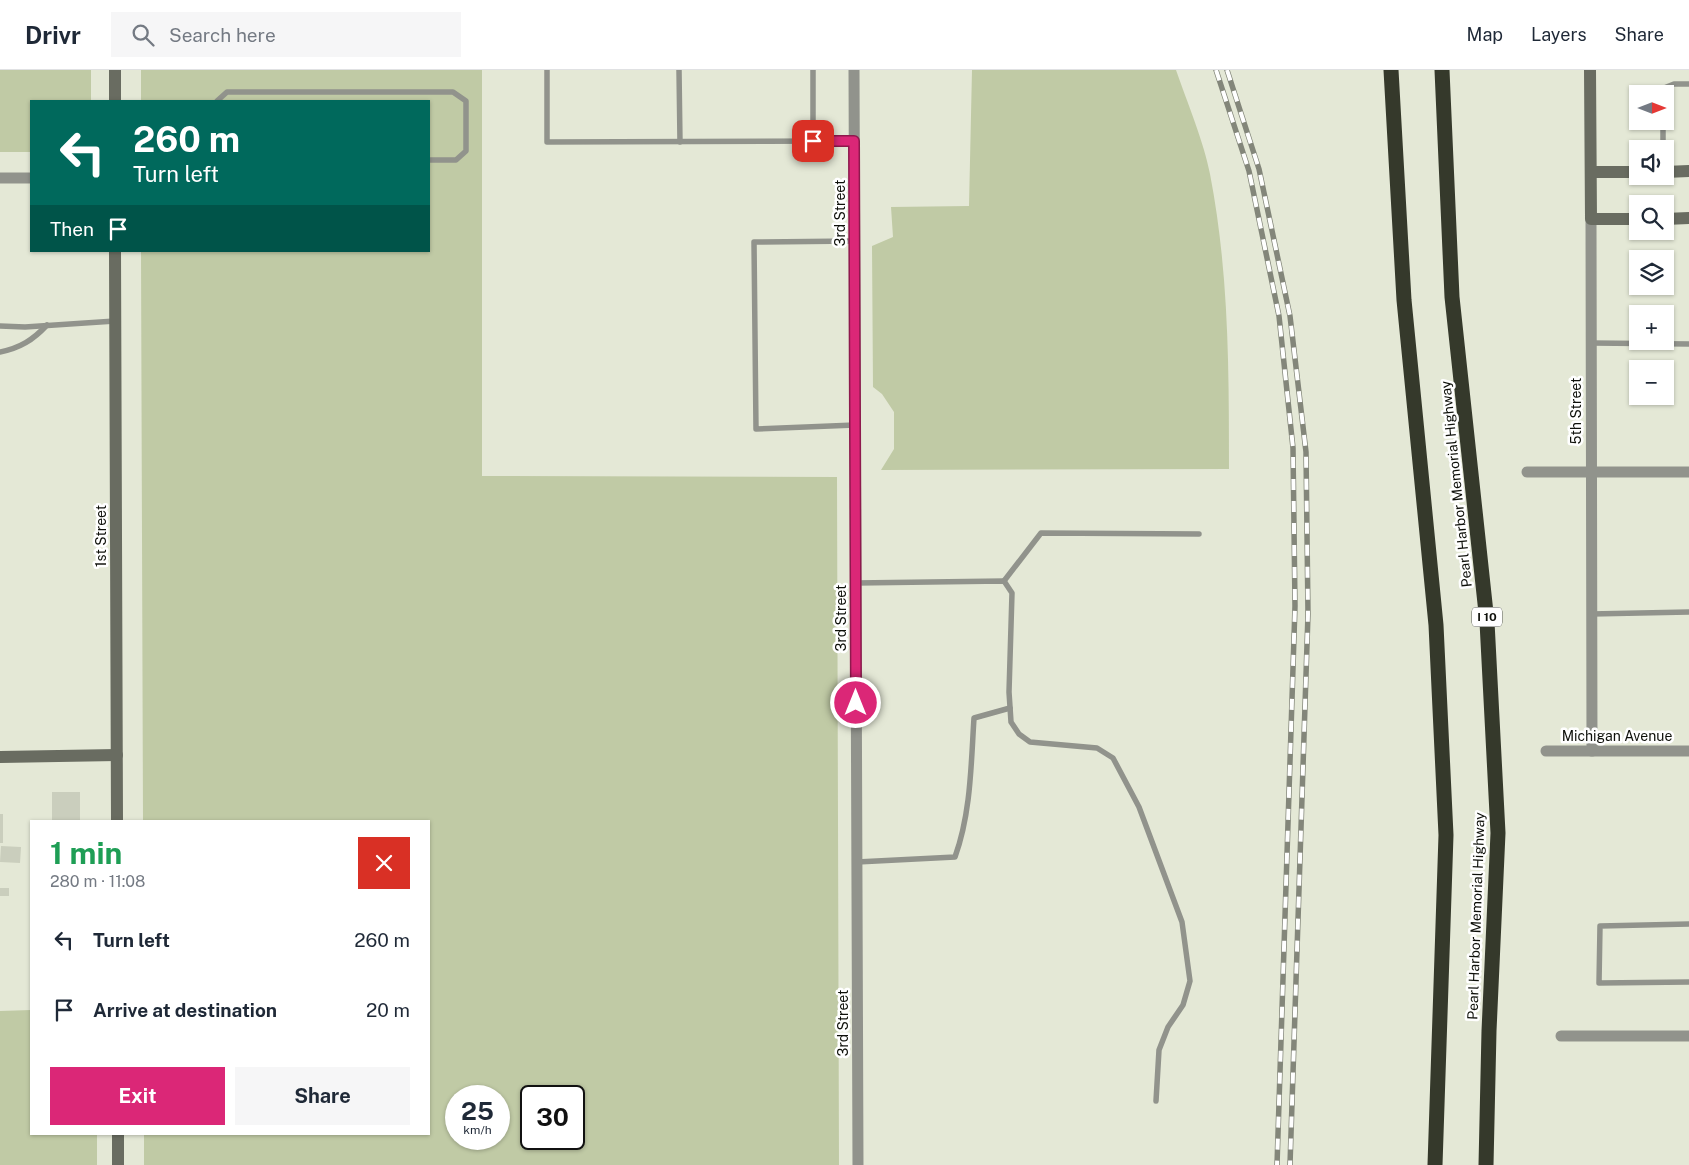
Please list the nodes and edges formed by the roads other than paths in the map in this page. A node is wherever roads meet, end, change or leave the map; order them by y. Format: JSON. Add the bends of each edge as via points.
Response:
{"nodes":[{"id":1,"x":115,"y":70,"type":"edge"},
{"id":2,"x":547,"y":70,"type":"edge"},
{"id":3,"x":679,"y":70,"type":"edge"},
{"id":4,"x":812,"y":70,"type":"edge"},
{"id":5,"x":854,"y":70,"type":"edge"},
{"id":6,"x":1390,"y":70,"type":"edge"},
{"id":7,"x":1442,"y":70,"type":"edge"},
{"id":8,"x":1590,"y":70,"type":"edge"},
{"id":9,"x":1689,"y":84,"type":"edge"},
{"id":10,"x":1672,"y":85,"type":"edge"},
{"id":11,"x":115,"y":100,"type":"edge"},
{"id":12,"x":218,"y":100,"type":"edge"},
{"id":13,"x":813,"y":141,"type":"junction"},
{"id":14,"x":854,"y":141,"type":"junction"},
{"id":15,"x":680,"y":142,"type":"junction"},
{"id":16,"x":430,"y":160,"type":"edge"},
{"id":17,"x":1689,"y":171,"type":"edge"},
{"id":18,"x":1590,"y":172,"type":"junction"},
{"id":19,"x":1629,"y":172,"type":"edge"},
{"id":20,"x":1674,"y":172,"type":"edge"},
{"id":21,"x":0,"y":178,"type":"edge"},
{"id":22,"x":30,"y":178,"type":"edge"},
{"id":23,"x":1674,"y":218,"type":"edge"},
{"id":24,"x":1689,"y":218,"type":"edge"},
{"id":25,"x":1591,"y":219,"type":"junction"},
{"id":26,"x":1629,"y":219,"type":"edge"},
{"id":27,"x":855,"y":241,"type":"junction"},
{"id":28,"x":115,"y":252,"type":"edge"},
{"id":29,"x":115,"y":321,"type":"junction"},
{"id":30,"x":47,"y":325,"type":"junction"},
{"id":31,"x":0,"y":326,"type":"edge"},
{"id":32,"x":1591,"y":343,"type":"junction"},
{"id":33,"x":1689,"y":344,"type":"edge"},
{"id":34,"x":0,"y":352,"type":"edge"},
{"id":35,"x":856,"y":425,"type":"junction"},
{"id":36,"x":1527,"y":472,"type":"dead end"},
{"id":37,"x":1591,"y":472,"type":"junction"},
{"id":38,"x":1689,"y":472,"type":"edge"},
{"id":39,"x":1199,"y":534,"type":"dead end"},
{"id":40,"x":1004,"y":581,"type":"junction"},
{"id":41,"x":856,"y":583,"type":"junction"},
{"id":42,"x":1689,"y":612,"type":"edge"},
{"id":43,"x":1592,"y":614,"type":"junction"},
{"id":44,"x":1010,"y":708,"type":"junction"},
{"id":45,"x":1546,"y":751,"type":"dead end"},
{"id":46,"x":1592,"y":751,"type":"junction"},
{"id":47,"x":1689,"y":751,"type":"edge"},
{"id":48,"x":117,"y":755,"type":"junction"},
{"id":49,"x":0,"y":757,"type":"edge"},
{"id":50,"x":117,"y":820,"type":"edge"},
{"id":51,"x":857,"y":862,"type":"junction"},
{"id":52,"x":1689,"y":924,"type":"edge"},
{"id":53,"x":1689,"y":982,"type":"edge"},
{"id":54,"x":1561,"y":1036,"type":"dead end"},
{"id":55,"x":1689,"y":1036,"type":"edge"},
{"id":56,"x":1156,"y":1102,"type":"dead end"},
{"id":57,"x":118,"y":1135,"type":"edge"},
{"id":58,"x":118,"y":1165,"type":"edge"},
{"id":59,"x":858,"y":1165,"type":"edge"},
{"id":60,"x":1436,"y":1165,"type":"edge"},
{"id":61,"x":1486,"y":1165,"type":"edge"}],
"edges":[{"from":1,"to":11,"type":"street"},
{"from":2,"to":15,"type":"lane","via":[[547,142]]},
{"from":3,"to":15,"type":"lane"},
{"from":4,"to":13,"type":"lane"},
{"from":5,"to":14,"type":"street","name":"3rd Street"},
{"from":6,"to":60,"type":"highway","via":[[1404,300],[1436,625],[1446,835]]},
{"from":7,"to":61,"type":"highway","name":"Pearl Harbor Memorial Highway","number":"I 10","via":[[1452,296],[1487,622],[1498,833]]},
{"from":8,"to":18,"type":"street","name":"5th Street"},
{"from":9,"to":10,"type":"lane"},
{"from":12,"to":16,"type":"lane","via":[[227,92],[453,92],[466,100],[466,151],[456,160]]},
{"from":13,"to":14,"type":"lane"},
{"from":13,"to":15,"type":"lane"},
{"from":14,"to":27,"type":"street","name":"3rd Street"},
{"from":17,"to":20,"type":"street"},
{"from":18,"to":19,"type":"street"},
{"from":18,"to":25,"type":"street","name":"5th Street"},
{"from":21,"to":22,"type":"street"},
{"from":23,"to":24,"type":"street"},
{"from":25,"to":26,"type":"street"},
{"from":25,"to":32,"type":"street","name":"5th Street"},
{"from":27,"to":35,"type":"street","name":"3rd Street"},
{"from":27,"to":35,"type":"lane","via":[[754,242],[756,429]]},
{"from":28,"to":29,"type":"street","name":"1st Street"},
{"from":29,"to":30,"type":"lane"},
{"from":29,"to":48,"type":"street","name":"1st Street"},
{"from":30,"to":31,"type":"lane"},
{"from":30,"to":34,"type":"lane","via":[[18,348]]},
{"from":32,"to":33,"type":"lane"},
{"from":32,"to":37,"type":"street","name":"5th Street"},
{"from":35,"to":41,"type":"street","name":"3rd Street"},
{"from":36,"to":37,"type":"street"},
{"from":37,"to":38,"type":"street"},
{"from":37,"to":43,"type":"street","name":"5th Street"},
{"from":39,"to":40,"type":"lane","via":[[1042,533]]},
{"from":40,"to":41,"type":"lane"},
{"from":40,"to":44,"type":"lane","via":[[1012,593]]},
{"from":41,"to":51,"type":"street","name":"3rd Street"},
{"from":42,"to":43,"type":"lane"},
{"from":43,"to":46,"type":"street","name":"5th Street"},
{"from":44,"to":51,"type":"lane","via":[[974,718],[968,800],[955,857]]},
{"from":44,"to":56,"type":"lane","via":[[1011,722],[1030,742],[1097,748],[1113,758],[1139,807],[1176,905],[1182,922],[1190,981],[1183,1006],[1168,1027],[1159,1050]]},
{"from":45,"to":46,"type":"street","name":"Michigan Avenue"},
{"from":46,"to":47,"type":"street","name":"Michigan Avenue"},
{"from":48,"to":49,"type":"street"},
{"from":48,"to":50,"type":"street","name":"1st Street"},
{"from":51,"to":59,"type":"street","name":"3rd Street"},
{"from":52,"to":53,"type":"lane","via":[[1600,926],[1599,983]]},
{"from":54,"to":55,"type":"street"},
{"from":57,"to":58,"type":"street"}]}
